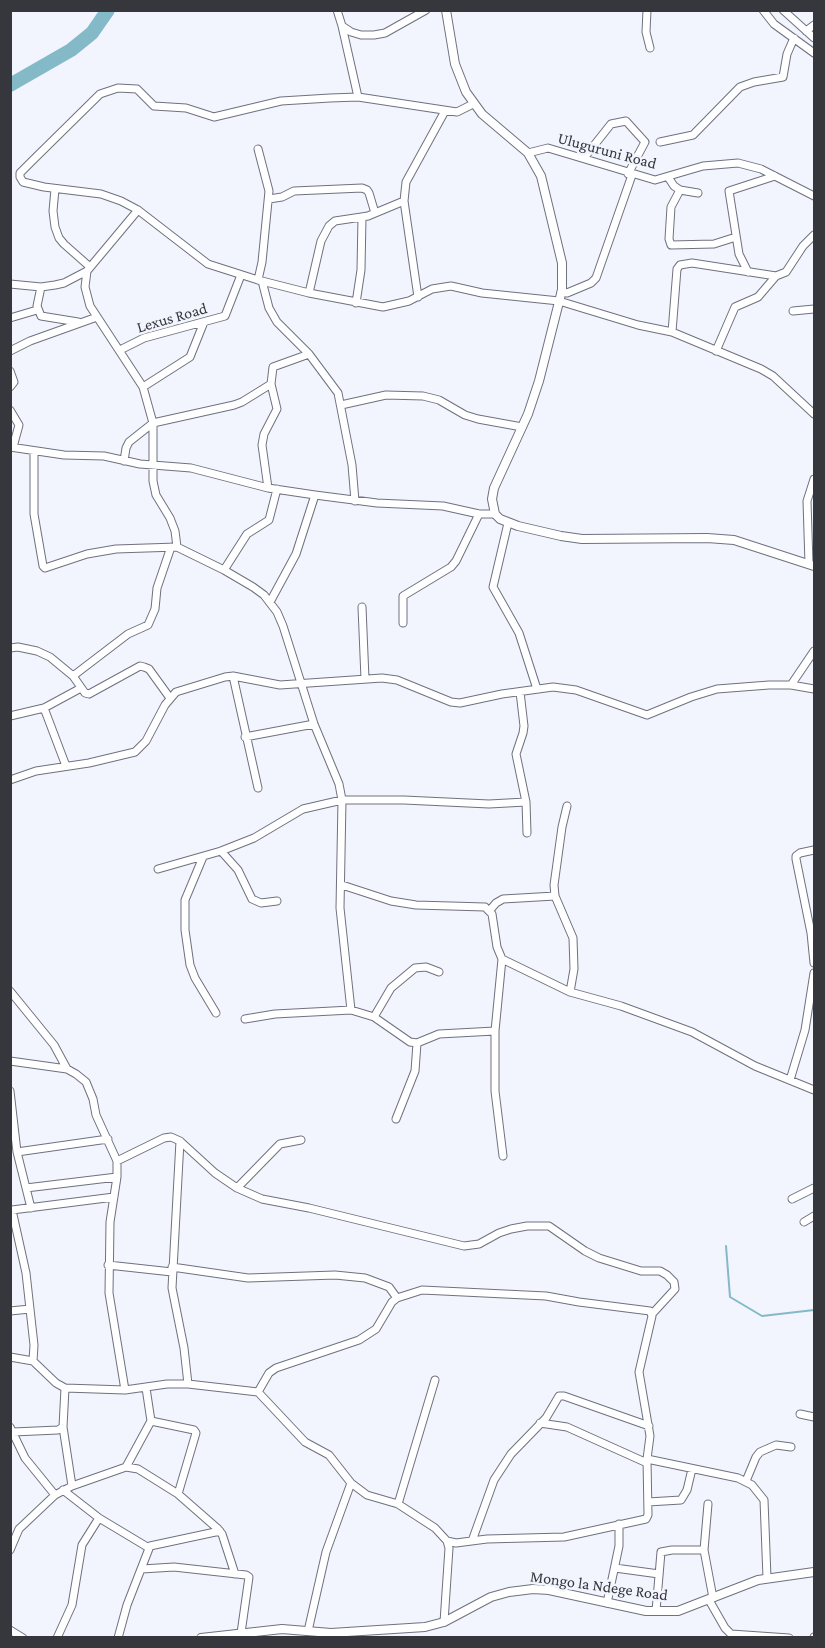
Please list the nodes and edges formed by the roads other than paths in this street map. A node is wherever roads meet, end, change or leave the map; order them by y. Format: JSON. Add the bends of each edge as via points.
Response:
{"nodes":[{"id":1,"x":337,"y":10,"type":"edge"},
{"id":2,"x":426,"y":10,"type":"edge"},
{"id":3,"x":446,"y":10,"type":"edge"},
{"id":4,"x":647,"y":10,"type":"edge"},
{"id":5,"x":763,"y":10,"type":"edge"},
{"id":6,"x":783,"y":10,"type":"edge"},
{"id":7,"x":814,"y":25,"type":"edge"},
{"id":8,"x":342,"y":26,"type":"junction"},
{"id":9,"x":806,"y":31,"type":"junction"},
{"id":10,"x":794,"y":38,"type":"junction"},
{"id":11,"x":814,"y":38,"type":"edge"},
{"id":12,"x":650,"y":48,"type":"dead end"},
{"id":13,"x":814,"y":53,"type":"edge"},
{"id":14,"x":358,"y":97,"type":"junction"},
{"id":15,"x":473,"y":104,"type":"junction"},
{"id":16,"x":445,"y":111,"type":"junction"},
{"id":17,"x":660,"y":142,"type":"dead end"},
{"id":18,"x":258,"y":149,"type":"dead end"},
{"id":19,"x":528,"y":153,"type":"junction"},
{"id":20,"x":584,"y":158,"type":"junction"},
{"id":21,"x":630,"y":174,"type":"junction"},
{"id":22,"x":668,"y":177,"type":"junction"},
{"id":23,"x":775,"y":177,"type":"junction"},
{"id":24,"x":55,"y":189,"type":"junction"},
{"id":25,"x":680,"y":190,"type":"junction"},
{"id":26,"x":698,"y":193,"type":"dead end"},
{"id":27,"x":814,"y":196,"type":"edge"},
{"id":28,"x":269,"y":199,"type":"junction"},
{"id":29,"x":404,"y":201,"type":"junction"},
{"id":30,"x":138,"y":210,"type":"junction"},
{"id":31,"x":375,"y":213,"type":"junction"},
{"id":32,"x":362,"y":217,"type":"junction"},
{"id":33,"x":814,"y":235,"type":"edge"},
{"id":34,"x":736,"y":237,"type":"junction"},
{"id":35,"x":89,"y":269,"type":"junction"},
{"id":36,"x":748,"y":272,"type":"junction"},
{"id":37,"x":241,"y":275,"type":"junction"},
{"id":38,"x":776,"y":276,"type":"junction"},
{"id":39,"x":260,"y":281,"type":"junction"},
{"id":40,"x":10,"y":284,"type":"edge"},
{"id":41,"x":41,"y":287,"type":"junction"},
{"id":42,"x":309,"y":293,"type":"junction"},
{"id":43,"x":418,"y":297,"type":"junction"},
{"id":44,"x":560,"y":297,"type":"junction"},
{"id":45,"x":356,"y":303,"type":"junction"},
{"id":46,"x":814,"y":309,"type":"edge"},
{"id":47,"x":37,"y":310,"type":"junction"},
{"id":48,"x":794,"y":311,"type":"dead end"},
{"id":49,"x":97,"y":317,"type":"junction"},
{"id":50,"x":10,"y":318,"type":"edge"},
{"id":51,"x":204,"y":322,"type":"junction"},
{"id":52,"x":80,"y":323,"type":"junction"},
{"id":53,"x":672,"y":332,"type":"junction"},
{"id":54,"x":120,"y":350,"type":"junction"},
{"id":55,"x":10,"y":351,"type":"edge"},
{"id":56,"x":716,"y":351,"type":"junction"},
{"id":57,"x":309,"y":354,"type":"junction"},
{"id":58,"x":10,"y":371,"type":"edge"},
{"id":59,"x":271,"y":384,"type":"junction"},
{"id":60,"x":10,"y":387,"type":"edge"},
{"id":61,"x":143,"y":387,"type":"junction"},
{"id":62,"x":341,"y":405,"type":"junction"},
{"id":63,"x":10,"y":410,"type":"edge"},
{"id":64,"x":814,"y":414,"type":"edge"},
{"id":65,"x":153,"y":423,"type":"junction"},
{"id":66,"x":522,"y":427,"type":"junction"},
{"id":67,"x":12,"y":447,"type":"edge"},
{"id":68,"x":34,"y":451,"type":"junction"},
{"id":69,"x":124,"y":461,"type":"junction"},
{"id":70,"x":152,"y":465,"type":"junction"},
{"id":71,"x":814,"y":479,"type":"edge"},
{"id":72,"x":268,"y":488,"type":"junction"},
{"id":73,"x":277,"y":489,"type":"junction"},
{"id":74,"x":315,"y":495,"type":"junction"},
{"id":75,"x":355,"y":501,"type":"junction"},
{"id":76,"x":479,"y":514,"type":"junction"},
{"id":77,"x":495,"y":514,"type":"junction"},
{"id":78,"x":508,"y":523,"type":"junction"},
{"id":79,"x":174,"y":547,"type":"junction"},
{"id":80,"x":812,"y":565,"type":"edge"},
{"id":81,"x":224,"y":570,"type":"junction"},
{"id":82,"x":270,"y":602,"type":"junction"},
{"id":83,"x":362,"y":607,"type":"dead end"},
{"id":84,"x":403,"y":622,"type":"dead end"},
{"id":85,"x":10,"y":648,"type":"edge"},
{"id":86,"x":814,"y":651,"type":"edge"},
{"id":87,"x":73,"y":676,"type":"junction"},
{"id":88,"x":234,"y":676,"type":"junction"},
{"id":89,"x":365,"y":678,"type":"junction"},
{"id":90,"x":301,"y":683,"type":"junction"},
{"id":91,"x":791,"y":685,"type":"junction"},
{"id":92,"x":81,"y":688,"type":"junction"},
{"id":93,"x":537,"y":689,"type":"junction"},
{"id":94,"x":814,"y":689,"type":"edge"},
{"id":95,"x":520,"y":692,"type":"junction"},
{"id":96,"x":170,"y":698,"type":"junction"},
{"id":97,"x":44,"y":708,"type":"junction"},
{"id":98,"x":10,"y":716,"type":"edge"},
{"id":99,"x":314,"y":724,"type":"junction"},
{"id":100,"x":245,"y":736,"type":"junction"},
{"id":101,"x":66,"y":766,"type":"junction"},
{"id":102,"x":10,"y":780,"type":"edge"},
{"id":103,"x":258,"y":788,"type":"dead end"},
{"id":104,"x":342,"y":800,"type":"junction"},
{"id":105,"x":526,"y":802,"type":"junction"},
{"id":106,"x":567,"y":806,"type":"dead end"},
{"id":107,"x":526,"y":833,"type":"dead end"},
{"id":108,"x":814,"y":850,"type":"edge"},
{"id":109,"x":221,"y":851,"type":"junction"},
{"id":110,"x":203,"y":856,"type":"junction"},
{"id":111,"x":158,"y":869,"type":"dead end"},
{"id":112,"x":342,"y":885,"type":"junction"},
{"id":113,"x":555,"y":896,"type":"junction"},
{"id":114,"x":277,"y":901,"type":"dead end"},
{"id":115,"x":490,"y":910,"type":"junction"},
{"id":116,"x":813,"y":941,"type":"edge"},
{"id":117,"x":502,"y":959,"type":"junction"},
{"id":118,"x":814,"y":963,"type":"edge"},
{"id":119,"x":439,"y":972,"type":"dead end"},
{"id":120,"x":814,"y":973,"type":"edge"},
{"id":121,"x":10,"y":991,"type":"edge"},
{"id":122,"x":570,"y":992,"type":"junction"},
{"id":123,"x":351,"y":1010,"type":"junction"},
{"id":124,"x":216,"y":1013,"type":"dead end"},
{"id":125,"x":374,"y":1017,"type":"junction"},
{"id":126,"x":245,"y":1019,"type":"dead end"},
{"id":127,"x":495,"y":1031,"type":"junction"},
{"id":128,"x":417,"y":1043,"type":"junction"},
{"id":129,"x":10,"y":1061,"type":"edge"},
{"id":130,"x":67,"y":1069,"type":"junction"},
{"id":131,"x":790,"y":1080,"type":"junction"},
{"id":132,"x":814,"y":1090,"type":"edge"},
{"id":133,"x":10,"y":1091,"type":"edge"},
{"id":134,"x":396,"y":1119,"type":"dead end"},
{"id":135,"x":108,"y":1139,"type":"junction"},
{"id":136,"x":301,"y":1140,"type":"dead end"},
{"id":137,"x":180,"y":1141,"type":"junction"},
{"id":138,"x":17,"y":1152,"type":"junction"},
{"id":139,"x":503,"y":1156,"type":"dead end"},
{"id":140,"x":117,"y":1161,"type":"junction"},
{"id":141,"x":117,"y":1177,"type":"junction"},
{"id":142,"x":26,"y":1188,"type":"junction"},
{"id":143,"x":237,"y":1188,"type":"junction"},
{"id":144,"x":814,"y":1188,"type":"edge"},
{"id":145,"x":114,"y":1197,"type":"junction"},
{"id":146,"x":792,"y":1200,"type":"dead end"},
{"id":147,"x":31,"y":1208,"type":"junction"},
{"id":148,"x":814,"y":1216,"type":"edge"},
{"id":149,"x":804,"y":1222,"type":"dead end"},
{"id":150,"x":108,"y":1265,"type":"junction"},
{"id":151,"x":172,"y":1270,"type":"junction"},
{"id":152,"x":397,"y":1298,"type":"junction"},
{"id":153,"x":30,"y":1310,"type":"junction"},
{"id":154,"x":10,"y":1311,"type":"edge"},
{"id":155,"x":652,"y":1313,"type":"junction"},
{"id":156,"x":10,"y":1357,"type":"edge"},
{"id":157,"x":33,"y":1361,"type":"junction"},
{"id":158,"x":435,"y":1380,"type":"dead end"},
{"id":159,"x":188,"y":1384,"type":"junction"},
{"id":160,"x":65,"y":1388,"type":"junction"},
{"id":161,"x":146,"y":1388,"type":"junction"},
{"id":162,"x":125,"y":1390,"type":"junction"},
{"id":163,"x":258,"y":1392,"type":"junction"},
{"id":164,"x":800,"y":1414,"type":"dead end"},
{"id":165,"x":814,"y":1417,"type":"edge"},
{"id":166,"x":151,"y":1421,"type":"junction"},
{"id":167,"x":540,"y":1423,"type":"junction"},
{"id":168,"x":649,"y":1426,"type":"junction"},
{"id":169,"x":63,"y":1427,"type":"junction"},
{"id":170,"x":12,"y":1434,"type":"edge"},
{"id":171,"x":791,"y":1447,"type":"dead end"},
{"id":172,"x":647,"y":1461,"type":"junction"},
{"id":173,"x":126,"y":1467,"type":"junction"},
{"id":174,"x":692,"y":1469,"type":"junction"},
{"id":175,"x":746,"y":1481,"type":"junction"},
{"id":176,"x":351,"y":1483,"type":"junction"},
{"id":177,"x":72,"y":1486,"type":"junction"},
{"id":178,"x":63,"y":1490,"type":"junction"},
{"id":179,"x":178,"y":1494,"type":"junction"},
{"id":180,"x":55,"y":1495,"type":"junction"},
{"id":181,"x":648,"y":1502,"type":"junction"},
{"id":182,"x":398,"y":1504,"type":"junction"},
{"id":183,"x":708,"y":1504,"type":"dead end"},
{"id":184,"x":99,"y":1518,"type":"junction"},
{"id":185,"x":619,"y":1524,"type":"junction"},
{"id":186,"x":220,"y":1531,"type":"junction"},
{"id":187,"x":13,"y":1534,"type":"edge"},
{"id":188,"x":447,"y":1541,"type":"junction"},
{"id":189,"x":472,"y":1541,"type":"junction"},
{"id":190,"x":149,"y":1548,"type":"junction"},
{"id":191,"x":10,"y":1550,"type":"edge"},
{"id":192,"x":704,"y":1550,"type":"junction"},
{"id":193,"x":615,"y":1568,"type":"junction"},
{"id":194,"x":142,"y":1569,"type":"junction"},
{"id":195,"x":814,"y":1572,"type":"edge"},
{"id":196,"x":236,"y":1574,"type":"junction"},
{"id":197,"x":659,"y":1574,"type":"junction"},
{"id":198,"x":767,"y":1578,"type":"junction"},
{"id":199,"x":711,"y":1599,"type":"junction"},
{"id":200,"x":607,"y":1603,"type":"junction"},
{"id":201,"x":656,"y":1611,"type":"junction"},
{"id":202,"x":444,"y":1622,"type":"junction"},
{"id":203,"x":10,"y":1630,"type":"edge"},
{"id":204,"x":308,"y":1631,"type":"junction"},
{"id":205,"x":241,"y":1633,"type":"junction"},
{"id":206,"x":23,"y":1638,"type":"edge"},
{"id":207,"x":57,"y":1638,"type":"edge"},
{"id":208,"x":118,"y":1638,"type":"edge"},
{"id":209,"x":201,"y":1638,"type":"edge"},
{"id":210,"x":789,"y":1638,"type":"edge"}],
"edges":[{"from":1,"to":8,"type":"street"},
{"from":2,"to":8,"type":"street","via":[[385,33],[361,35]]},
{"from":3,"to":15,"type":"street","via":[[457,72]]},
{"from":4,"to":12,"type":"street"},
{"from":5,"to":10,"type":"street","via":[[774,24]]},
{"from":6,"to":9,"type":"street"},
{"from":7,"to":9,"type":"street"},
{"from":8,"to":14,"type":"street"},
{"from":9,"to":11,"type":"street"},
{"from":10,"to":13,"type":"street"},
{"from":10,"to":17,"type":"street","via":[[783,77],[741,87],[693,135]]},
{"from":14,"to":16,"type":"street"},
{"from":14,"to":24,"type":"street","via":[[281,101],[214,117],[186,108],[154,106],[136,89],[109,90],[100,94],[20,173],[23,182]]},
{"from":15,"to":16,"type":"street","via":[[457,112]]},
{"from":15,"to":19,"type":"street"},
{"from":16,"to":29,"type":"street","via":[[410,173]]},
{"from":18,"to":28,"type":"street"},
{"from":19,"to":20,"type":"street","name":"Uluguruni Road","via":[[548,148]]},
{"from":19,"to":44,"type":"street","via":[[545,188],[560,250]]},
{"from":20,"to":21,"type":"street","name":"Uluguruni Road"},
{"from":20,"to":21,"type":"street","via":[[611,124],[626,121],[645,142]]},
{"from":21,"to":22,"type":"street","name":"Uluguruni Road","via":[[655,180]]},
{"from":21,"to":44,"type":"street","via":[[596,278]]},
{"from":22,"to":23,"type":"street","name":"Uluguruni Road","via":[[704,166],[738,163]]},
{"from":22,"to":25,"type":"street"},
{"from":23,"to":27,"type":"street","name":"Uluguruni Road"},
{"from":23,"to":34,"type":"street","via":[[729,191]]},
{"from":24,"to":30,"type":"street","via":[[101,194]]},
{"from":24,"to":35,"type":"street","via":[[53,211],[59,238]]},
{"from":25,"to":26,"type":"street"},
{"from":25,"to":34,"type":"street","via":[[671,207],[671,245],[706,244]]},
{"from":28,"to":31,"type":"street","via":[[294,191],[362,188],[369,193]]},
{"from":28,"to":39,"type":"street"},
{"from":29,"to":31,"type":"street"},
{"from":29,"to":43,"type":"street"},
{"from":30,"to":35,"type":"street"},
{"from":30,"to":37,"type":"street","via":[[208,264]]},
{"from":31,"to":32,"type":"street"},
{"from":32,"to":42,"type":"street","via":[[335,221],[329,226],[321,241]]},
{"from":32,"to":45,"type":"street"},
{"from":33,"to":38,"type":"street","via":[[786,272]]},
{"from":34,"to":36,"type":"street"},
{"from":35,"to":41,"type":"street","via":[[64,283]]},
{"from":35,"to":49,"type":"street","via":[[86,297]]},
{"from":36,"to":38,"type":"street"},
{"from":36,"to":53,"type":"street","via":[[692,263],[680,265]]},
{"from":37,"to":39,"type":"street"},
{"from":37,"to":51,"type":"street","name":"Lexus Road","via":[[225,316]]},
{"from":38,"to":56,"type":"street","via":[[758,297],[735,307]]},
{"from":39,"to":42,"type":"street"},
{"from":39,"to":57,"type":"street","via":[[277,322]]},
{"from":40,"to":41,"type":"street"},
{"from":41,"to":47,"type":"street"},
{"from":42,"to":45,"type":"street"},
{"from":43,"to":44,"type":"street","via":[[432,289],[451,286],[482,293]]},
{"from":43,"to":45,"type":"street","via":[[384,307]]},
{"from":44,"to":53,"type":"street","via":[[638,325]]},
{"from":44,"to":66,"type":"street","via":[[534,399]]},
{"from":46,"to":48,"type":"street"},
{"from":47,"to":50,"type":"street"},
{"from":47,"to":52,"type":"street","via":[[41,316]]},
{"from":49,"to":52,"type":"street"},
{"from":49,"to":54,"type":"street"},
{"from":51,"to":54,"type":"street","name":"Lexus Road","via":[[144,338]]},
{"from":51,"to":61,"type":"street","via":[[190,357]]},
{"from":52,"to":55,"type":"street"},
{"from":53,"to":56,"type":"street"},
{"from":54,"to":61,"type":"street"},
{"from":56,"to":64,"type":"street","via":[[773,376]]},
{"from":57,"to":59,"type":"street","via":[[273,367]]},
{"from":57,"to":62,"type":"street","via":[[334,386]]},
{"from":58,"to":60,"type":"street","via":[[14,382]]},
{"from":59,"to":65,"type":"street","via":[[234,405]]},
{"from":59,"to":72,"type":"street","via":[[277,409],[262,445]]},
{"from":61,"to":65,"type":"street"},
{"from":62,"to":66,"type":"street","via":[[386,395],[423,396],[465,415]]},
{"from":62,"to":75,"type":"street"},
{"from":63,"to":67,"type":"street","via":[[19,425]]},
{"from":65,"to":69,"type":"street","via":[[129,442]]},
{"from":65,"to":70,"type":"street"},
{"from":66,"to":77,"type":"street","via":[[494,488]]},
{"from":67,"to":68,"type":"street"},
{"from":68,"to":69,"type":"street"},
{"from":68,"to":79,"type":"street","via":[[34,514],[45,568],[116,549]]},
{"from":69,"to":70,"type":"street"},
{"from":70,"to":72,"type":"street","via":[[212,472]]},
{"from":70,"to":79,"type":"street","via":[[154,488],[173,525]]},
{"from":71,"to":80,"type":"street","via":[[807,501]]},
{"from":72,"to":73,"type":"street"},
{"from":73,"to":74,"type":"street"},
{"from":73,"to":81,"type":"street","via":[[269,520],[243,539]]},
{"from":74,"to":75,"type":"street"},
{"from":74,"to":82,"type":"street","via":[[296,554]]},
{"from":75,"to":76,"type":"street","via":[[443,506]]},
{"from":76,"to":77,"type":"street"},
{"from":76,"to":84,"type":"street","via":[[451,567],[403,596]]},
{"from":77,"to":78,"type":"street"},
{"from":78,"to":80,"type":"street","via":[[582,539],[734,540]]},
{"from":78,"to":93,"type":"street","via":[[493,587],[519,633]]},
{"from":79,"to":81,"type":"street"},
{"from":79,"to":87,"type":"street","via":[[157,588],[148,625],[128,634]]},
{"from":81,"to":82,"type":"street"},
{"from":82,"to":90,"type":"street","via":[[283,626]]},
{"from":83,"to":89,"type":"street"},
{"from":85,"to":87,"type":"street","via":[[50,657]]},
{"from":86,"to":91,"type":"street"},
{"from":87,"to":92,"type":"street"},
{"from":88,"to":90,"type":"street","via":[[280,685]]},
{"from":88,"to":96,"type":"street","via":[[183,688]]},
{"from":88,"to":100,"type":"street"},
{"from":89,"to":90,"type":"street"},
{"from":89,"to":95,"type":"street","via":[[397,680],[460,703]]},
{"from":90,"to":99,"type":"street"},
{"from":91,"to":93,"type":"street","via":[[717,689],[647,716],[576,690]]},
{"from":91,"to":94,"type":"street"},
{"from":92,"to":96,"type":"street","via":[[85,693],[94,692],[140,666],[149,669]]},
{"from":92,"to":97,"type":"street"},
{"from":93,"to":95,"type":"street"},
{"from":95,"to":105,"type":"street","via":[[524,733],[516,754]]},
{"from":96,"to":101,"type":"street","via":[[141,747],[118,757]]},
{"from":97,"to":98,"type":"street"},
{"from":97,"to":101,"type":"street"},
{"from":99,"to":100,"type":"street"},
{"from":99,"to":104,"type":"street"},
{"from":100,"to":103,"type":"street"},
{"from":101,"to":102,"type":"street"},
{"from":104,"to":105,"type":"street"},
{"from":104,"to":109,"type":"street","via":[[303,809],[254,838]]},
{"from":104,"to":112,"type":"street"},
{"from":105,"to":107,"type":"street"},
{"from":106,"to":113,"type":"street"},
{"from":108,"to":116,"type":"street","via":[[796,856]]},
{"from":109,"to":110,"type":"street"},
{"from":109,"to":114,"type":"street","via":[[238,870],[252,899],[261,903]]},
{"from":110,"to":111,"type":"street"},
{"from":110,"to":124,"type":"street","via":[[185,900],[185,930],[190,965]]},
{"from":112,"to":115,"type":"street","via":[[408,904],[478,905]]},
{"from":112,"to":123,"type":"street","via":[[342,932]]},
{"from":113,"to":115,"type":"street","via":[[503,899]]},
{"from":113,"to":122,"type":"street","via":[[573,938]]},
{"from":115,"to":117,"type":"street"},
{"from":116,"to":118,"type":"street"},
{"from":117,"to":122,"type":"street"},
{"from":117,"to":127,"type":"street"},
{"from":119,"to":125,"type":"street","via":[[416,968],[391,988]]},
{"from":120,"to":131,"type":"street","via":[[805,1030]]},
{"from":121,"to":130,"type":"street","via":[[54,1045]]},
{"from":122,"to":131,"type":"street","via":[[692,1032]]},
{"from":123,"to":125,"type":"street"},
{"from":123,"to":126,"type":"street"},
{"from":125,"to":128,"type":"street"},
{"from":127,"to":128,"type":"street","via":[[439,1034]]},
{"from":127,"to":139,"type":"street","via":[[495,1091]]},
{"from":128,"to":134,"type":"street","via":[[415,1071]]},
{"from":129,"to":130,"type":"street"},
{"from":130,"to":135,"type":"street","via":[[86,1082]]},
{"from":131,"to":132,"type":"street"},
{"from":133,"to":138,"type":"street"},
{"from":135,"to":138,"type":"street"},
{"from":135,"to":140,"type":"street"},
{"from":136,"to":143,"type":"street","via":[[280,1144]]},
{"from":137,"to":140,"type":"street","via":[[164,1138]]},
{"from":137,"to":143,"type":"street"},
{"from":137,"to":151,"type":"street"},
{"from":138,"to":142,"type":"street"},
{"from":140,"to":141,"type":"street"},
{"from":141,"to":142,"type":"street"},
{"from":141,"to":145,"type":"street"},
{"from":142,"to":147,"type":"street"},
{"from":143,"to":155,"type":"street","via":[[262,1198],[464,1246],[511,1229],[549,1226],[599,1258],[667,1275],[674,1281],[675,1289]]},
{"from":144,"to":146,"type":"street"},
{"from":145,"to":147,"type":"street"},
{"from":145,"to":150,"type":"street"},
{"from":147,"to":153,"type":"street","via":[[13,1208],[11,1212],[26,1273]]},
{"from":148,"to":149,"type":"street"},
{"from":150,"to":151,"type":"street"},
{"from":150,"to":162,"type":"street"},
{"from":151,"to":152,"type":"street","via":[[256,1278],[365,1278],[389,1287]]},
{"from":151,"to":159,"type":"street"},
{"from":152,"to":155,"type":"street","via":[[431,1289],[500,1293],[546,1296]]},
{"from":152,"to":163,"type":"street","via":[[368,1335],[276,1368]]},
{"from":153,"to":154,"type":"street"},
{"from":153,"to":157,"type":"street"},
{"from":155,"to":168,"type":"street","via":[[639,1372]]},
{"from":156,"to":157,"type":"street"},
{"from":157,"to":160,"type":"street"},
{"from":158,"to":182,"type":"street"},
{"from":159,"to":161,"type":"street"},
{"from":159,"to":163,"type":"street"},
{"from":160,"to":162,"type":"street"},
{"from":160,"to":169,"type":"street"},
{"from":161,"to":162,"type":"street"},
{"from":161,"to":166,"type":"street"},
{"from":163,"to":176,"type":"street","via":[[305,1442],[329,1455]]},
{"from":164,"to":165,"type":"street"},
{"from":166,"to":173,"type":"street"},
{"from":166,"to":179,"type":"street","via":[[196,1432]]},
{"from":167,"to":168,"type":"street","via":[[557,1398],[564,1396]]},
{"from":167,"to":172,"type":"street","via":[[567,1427]]},
{"from":167,"to":189,"type":"street","via":[[511,1454],[494,1480]]},
{"from":168,"to":172,"type":"street"},
{"from":169,"to":170,"type":"street"},
{"from":169,"to":177,"type":"street"},
{"from":170,"to":180,"type":"street","via":[[25,1458]]},
{"from":171,"to":175,"type":"street","via":[[776,1445],[760,1452]]},
{"from":172,"to":174,"type":"street"},
{"from":172,"to":181,"type":"street"},
{"from":173,"to":177,"type":"street"},
{"from":173,"to":179,"type":"street","via":[[138,1469]]},
{"from":174,"to":175,"type":"street"},
{"from":174,"to":181,"type":"street","via":[[681,1500]]},
{"from":175,"to":198,"type":"street","via":[[764,1500]]},
{"from":176,"to":182,"type":"street","via":[[367,1495]]},
{"from":176,"to":204,"type":"street","via":[[326,1552]]},
{"from":177,"to":178,"type":"street"},
{"from":178,"to":180,"type":"street"},
{"from":178,"to":184,"type":"street"},
{"from":179,"to":186,"type":"street"},
{"from":180,"to":187,"type":"street"},
{"from":181,"to":185,"type":"street","via":[[646,1519]]},
{"from":182,"to":188,"type":"street","via":[[435,1528]]},
{"from":183,"to":192,"type":"street"},
{"from":184,"to":190,"type":"street"},
{"from":184,"to":207,"type":"street","via":[[82,1545],[72,1605]]},
{"from":185,"to":189,"type":"street","via":[[564,1537]]},
{"from":185,"to":193,"type":"street"},
{"from":186,"to":190,"type":"street"},
{"from":186,"to":196,"type":"street"},
{"from":187,"to":191,"type":"street"},
{"from":188,"to":189,"type":"street"},
{"from":188,"to":202,"type":"street"},
{"from":190,"to":194,"type":"street"},
{"from":192,"to":197,"type":"street","via":[[661,1552]]},
{"from":192,"to":199,"type":"street"},
{"from":193,"to":197,"type":"street"},
{"from":193,"to":200,"type":"street"},
{"from":194,"to":196,"type":"street","via":[[174,1567]]},
{"from":194,"to":208,"type":"street"},
{"from":195,"to":198,"type":"street","name":"Mongo la Ndege Road"},
{"from":196,"to":205,"type":"street","via":[[249,1577]]},
{"from":197,"to":201,"type":"street"},
{"from":198,"to":199,"type":"street","name":"Mongo la Ndege Road"},
{"from":199,"to":201,"type":"street","name":"Mongo la Ndege Road","via":[[678,1611]]},
{"from":199,"to":210,"type":"street","via":[[732,1634]]},
{"from":200,"to":201,"type":"street","name":"Mongo la Ndege Road"},
{"from":200,"to":202,"type":"street","name":"Mongo la Ndege Road","via":[[549,1590],[523,1590],[491,1597]]},
{"from":202,"to":204,"type":"street","name":"Mongo la Ndege Road","via":[[355,1632]]},
{"from":203,"to":206,"type":"street"},
{"from":204,"to":205,"type":"street","name":"Mongo la Ndege Road"},
{"from":205,"to":209,"type":"street","name":"Mongo la Ndege Road"}]}
